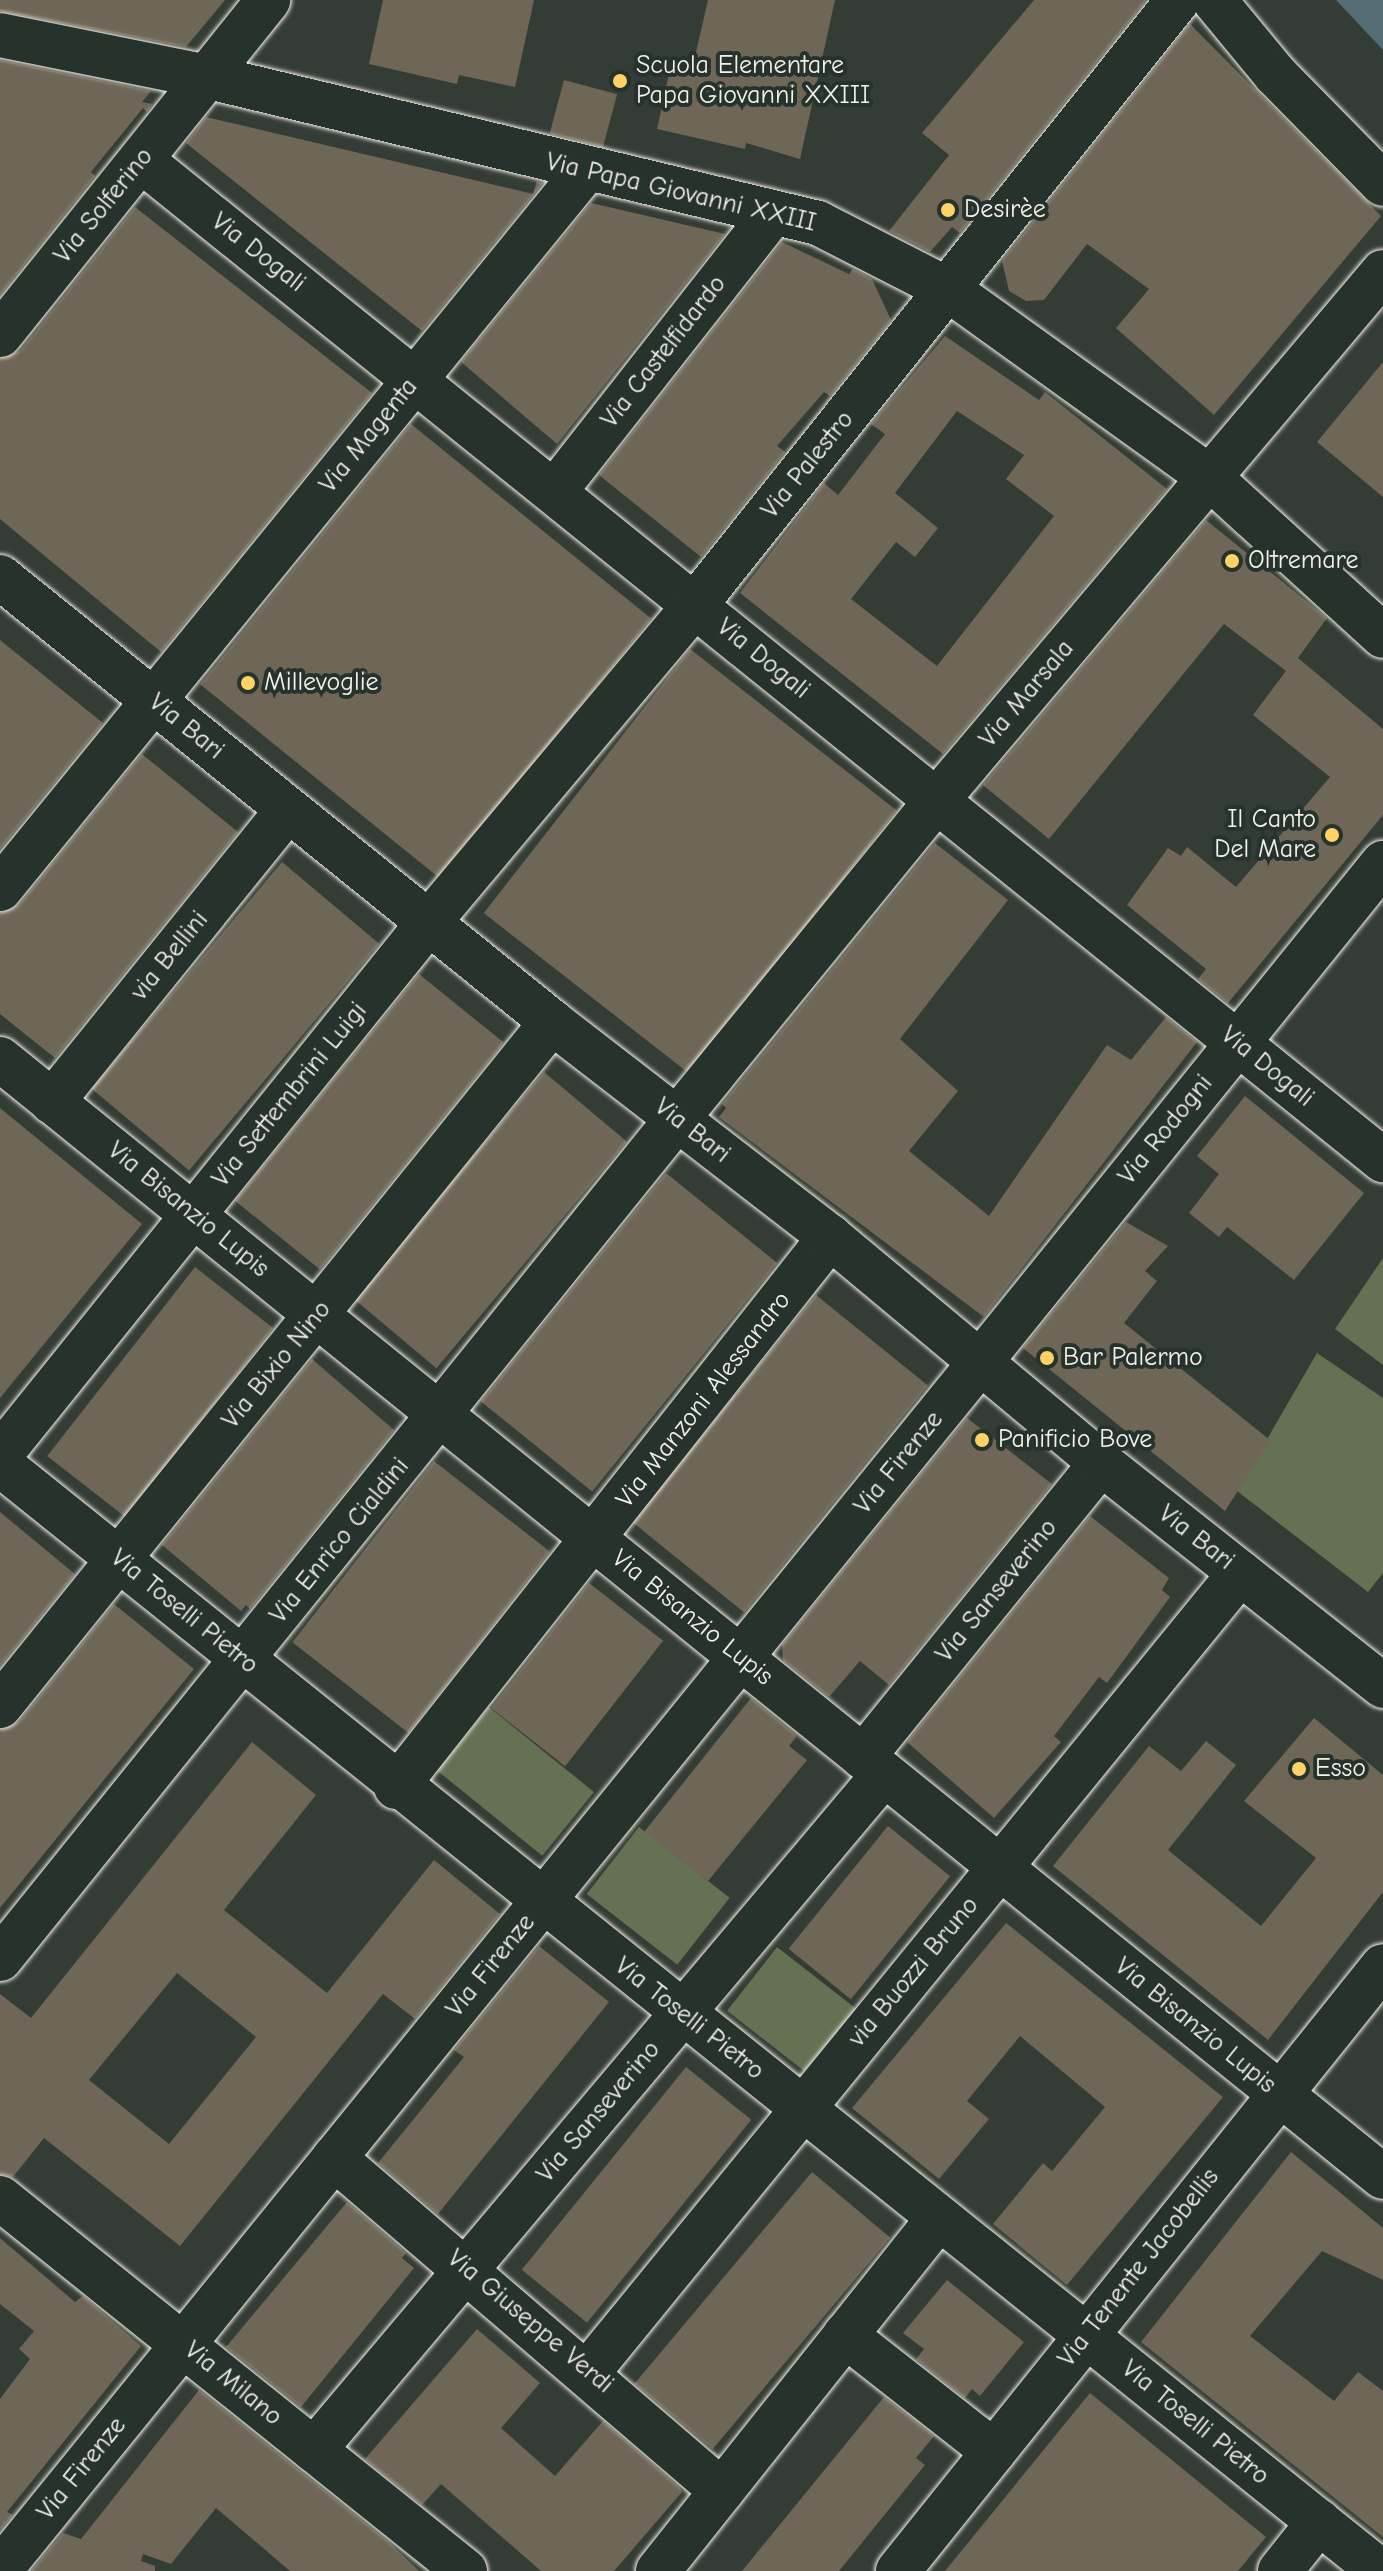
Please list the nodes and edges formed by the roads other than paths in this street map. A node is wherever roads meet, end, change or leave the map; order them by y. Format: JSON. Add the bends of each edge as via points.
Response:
{"nodes":[{"id":1,"x":268,"y":0,"type":"edge"},
{"id":2,"x":1178,"y":0,"type":"edge"},
{"id":3,"x":1214,"y":0,"type":"edge"},
{"id":4,"x":0,"y":35,"type":"edge"},
{"id":5,"x":209,"y":77,"type":"junction"},
{"id":6,"x":141,"y":160,"type":"junction"},
{"id":7,"x":585,"y":171,"type":"junction"},
{"id":8,"x":1383,"y":184,"type":"edge"},
{"id":9,"x":773,"y":213,"type":"junction"},
{"id":10,"x":1383,"y":272,"type":"edge"},
{"id":11,"x":949,"y":290,"type":"junction"},
{"id":12,"x":0,"y":335,"type":"edge"},
{"id":13,"x":416,"y":378,"type":"junction"},
{"id":14,"x":1208,"y":476,"type":"junction"},
{"id":15,"x":555,"y":491,"type":"junction"},
{"id":16,"x":5,"y":591,"type":"edge"},
{"id":17,"x":695,"y":605,"type":"junction"},
{"id":18,"x":1383,"y":636,"type":"edge"},
{"id":19,"x":153,"y":701,"type":"junction"},
{"id":20,"x":937,"y":800,"type":"junction"},
{"id":21,"x":288,"y":810,"type":"junction"},
{"id":22,"x":1383,"y":863,"type":"edge"},
{"id":23,"x":0,"y":889,"type":"edge"},
{"id":24,"x":429,"y":922,"type":"junction"},
{"id":25,"x":552,"y":1022,"type":"junction"},
{"id":26,"x":1236,"y":1042,"type":"junction"},
{"id":27,"x":0,"y":1059,"type":"edge"},
{"id":28,"x":52,"y":1102,"type":"junction"},
{"id":29,"x":676,"y":1120,"type":"junction"},
{"id":30,"x":1383,"y":1160,"type":"edge"},
{"id":31,"x":193,"y":1215,"type":"junction"},
{"id":32,"x":830,"y":1237,"type":"junction"},
{"id":33,"x":319,"y":1314,"type":"junction"},
{"id":34,"x":981,"y":1361,"type":"junction"},
{"id":35,"x":442,"y":1416,"type":"junction"},
{"id":36,"x":0,"y":1455,"type":"edge"},
{"id":37,"x":1101,"y":1463,"type":"junction"},
{"id":38,"x":0,"y":1464,"type":"edge"},
{"id":39,"x":595,"y":1540,"type":"junction"},
{"id":40,"x":119,"y":1559,"type":"junction"},
{"id":41,"x":1240,"y":1573,"type":"junction"},
{"id":42,"x":741,"y":1658,"type":"junction"},
{"id":43,"x":244,"y":1660,"type":"junction"},
{"id":44,"x":1383,"y":1686,"type":"edge"},
{"id":45,"x":0,"y":1706,"type":"edge"},
{"id":46,"x":874,"y":1765,"type":"junction"},
{"id":47,"x":396,"y":1787,"type":"junction"},
{"id":48,"x":1000,"y":1868,"type":"junction"},
{"id":49,"x":542,"y":1903,"type":"junction"},
{"id":50,"x":0,"y":1959,"type":"edge"},
{"id":51,"x":1383,"y":1966,"type":"edge"},
{"id":52,"x":681,"y":2015,"type":"junction"},
{"id":53,"x":1278,"y":2093,"type":"junction"},
{"id":54,"x":802,"y":2108,"type":"junction"},
{"id":55,"x":334,"y":2158,"type":"junction"},
{"id":56,"x":1383,"y":2177,"type":"edge"},
{"id":57,"x":0,"y":2198,"type":"edge"},
{"id":58,"x":939,"y":2218,"type":"junction"},
{"id":59,"x":467,"y":2268,"type":"junction"},
{"id":60,"x":845,"y":2335,"type":"junction"},
{"id":61,"x":1086,"y":2335,"type":"junction"},
{"id":62,"x":184,"y":2344,"type":"junction"},
{"id":63,"x":589,"y":2371,"type":"junction"},
{"id":64,"x":314,"y":2450,"type":"junction"},
{"id":65,"x":994,"y":2452,"type":"junction"},
{"id":66,"x":722,"y":2491,"type":"junction"},
{"id":67,"x":1319,"y":2522,"type":"junction"},
{"id":68,"x":677,"y":2565,"type":"edge"},
{"id":69,"x":908,"y":2567,"type":"edge"},
{"id":70,"x":0,"y":2570,"type":"edge"},
{"id":71,"x":465,"y":2571,"type":"edge"},
{"id":72,"x":1280,"y":2571,"type":"edge"},
{"id":73,"x":1380,"y":2571,"type":"edge"}],
"edges":[{"from":1,"to":5,"type":"street","name":"Via Solferino"},
{"from":2,"to":11,"type":"street","name":"Via Palestro"},
{"from":3,"to":8,"type":"street","via":[[1275,74]]},
{"from":4,"to":5,"type":"street","name":"Via Papa Giovanni XXIII"},
{"from":5,"to":6,"type":"street","name":"Via Solferino"},
{"from":5,"to":7,"type":"street","name":"Via Papa Giovanni XXIII"},
{"from":6,"to":12,"type":"street","name":"Via Solferino"},
{"from":6,"to":13,"type":"street","name":"Via Dogali"},
{"from":7,"to":9,"type":"street","name":"Via Papa Giovanni XXIII"},
{"from":7,"to":13,"type":"street","name":"Via Magenta"},
{"from":9,"to":11,"type":"street","name":"Via Papa Giovanni XXIII","via":[[818,223]]},
{"from":9,"to":15,"type":"street","name":"Via Castelfidardo"},
{"from":10,"to":14,"type":"street","name":"Via Marsala"},
{"from":11,"to":14,"type":"street","name":"Via Papa Giovanni XXIII"},
{"from":11,"to":17,"type":"street","name":"Via Palestro"},
{"from":13,"to":15,"type":"street","name":"Via Dogali"},
{"from":13,"to":19,"type":"street","name":"Via Magenta"},
{"from":14,"to":18,"type":"street","name":"Via Papa Giovanni XXIII"},
{"from":14,"to":20,"type":"street","name":"Via Marsala"},
{"from":15,"to":17,"type":"street","name":"Via Dogali"},
{"from":16,"to":19,"type":"street","name":"Via Bari"},
{"from":17,"to":20,"type":"street","name":"Via Dogali"},
{"from":17,"to":24,"type":"street","name":"Via Palestro"},
{"from":19,"to":21,"type":"street","name":"Via Bari"},
{"from":19,"to":23,"type":"street","name":"Via Magenta"},
{"from":20,"to":26,"type":"street","name":"Via Dogali"},
{"from":20,"to":29,"type":"street","name":"Via Marsala"},
{"from":21,"to":24,"type":"street","name":"Via Bari"},
{"from":21,"to":28,"type":"street","name":"via Bellini"},
{"from":22,"to":26,"type":"street","name":"Via Rodogni"},
{"from":24,"to":25,"type":"street","name":"Via Bari"},
{"from":24,"to":31,"type":"street","name":"Via Settembrini Luigi"},
{"from":25,"to":29,"type":"street","name":"Via Bari"},
{"from":25,"to":33,"type":"street","name":"Via Bixio Nino"},
{"from":26,"to":30,"type":"street","name":"Via Dogali"},
{"from":26,"to":34,"type":"street","name":"Via Rodogni"},
{"from":27,"to":28,"type":"street","name":"Via Bisanzio Lupis"},
{"from":28,"to":31,"type":"street","name":"Via Bisanzio Lupis"},
{"from":29,"to":32,"type":"street","name":"Via Bari"},
{"from":29,"to":35,"type":"street","name":"Via Enrico Cialdini"},
{"from":31,"to":33,"type":"street","name":"Via Bisanzio Lupis"},
{"from":31,"to":36,"type":"street","name":"Via Settembrini Luigi"},
{"from":32,"to":34,"type":"street","name":"Via Bari"},
{"from":32,"to":39,"type":"street","name":"Via Manzoni Alessandro"},
{"from":33,"to":35,"type":"street","name":"Via Bisanzio Lupis"},
{"from":33,"to":40,"type":"street","name":"Via Bixio Nino"},
{"from":34,"to":37,"type":"street","name":"Via Bari"},
{"from":34,"to":42,"type":"street","name":"Via Firenze"},
{"from":35,"to":39,"type":"street","name":"Via Bisanzio Lupis"},
{"from":35,"to":43,"type":"street","name":"Via Enrico Cialdini"},
{"from":37,"to":41,"type":"street","name":"Via Bari"},
{"from":37,"to":46,"type":"street","name":"Via Sanseverino"},
{"from":38,"to":40,"type":"street","name":"Via Toselli Pietro"},
{"from":39,"to":42,"type":"street","name":"Via Bisanzio Lupis"},
{"from":39,"to":47,"type":"street","name":"Via Manzoni Alessandro"},
{"from":40,"to":43,"type":"street","name":"Via Toselli Pietro"},
{"from":40,"to":45,"type":"street","name":"Via Bixio Nino"},
{"from":41,"to":44,"type":"street","name":"Via Bari"},
{"from":41,"to":48,"type":"street","name":"via Buozzi Bruno"},
{"from":42,"to":46,"type":"street","name":"Via Bisanzio Lupis"},
{"from":42,"to":49,"type":"street","name":"Via Firenze"},
{"from":43,"to":47,"type":"street","name":"Via Toselli Pietro"},
{"from":43,"to":50,"type":"street","name":"Via Enrico Cialdini"},
{"from":46,"to":48,"type":"street","name":"Via Bisanzio Lupis"},
{"from":46,"to":52,"type":"street","name":"Via Sanseverino"},
{"from":47,"to":49,"type":"street","name":"Via Toselli Pietro"},
{"from":48,"to":53,"type":"street","name":"Via Bisanzio Lupis"},
{"from":48,"to":54,"type":"street","name":"via Buozzi Bruno"},
{"from":49,"to":52,"type":"street","name":"Via Toselli Pietro"},
{"from":49,"to":55,"type":"street","name":"Via Firenze"},
{"from":51,"to":53,"type":"street","name":"Via Tenente Jacobellis"},
{"from":52,"to":54,"type":"street","name":"Via Toselli Pietro"},
{"from":52,"to":59,"type":"street","name":"Via Sanseverino"},
{"from":53,"to":56,"type":"street","name":"Via Bisanzio Lupis"},
{"from":53,"to":61,"type":"street","name":"Via Tenente Jacobellis"},
{"from":54,"to":58,"type":"street","name":"Via Toselli Pietro"},
{"from":54,"to":63,"type":"street","name":"via Buozzi Bruno"},
{"from":55,"to":59,"type":"street","name":"Via Giuseppe Verdi"},
{"from":55,"to":62,"type":"street","name":"Via Firenze"},
{"from":57,"to":62,"type":"street","name":"Via Milano"},
{"from":58,"to":60,"type":"street"},
{"from":58,"to":61,"type":"street","name":"Via Toselli Pietro"},
{"from":59,"to":63,"type":"street","name":"Via Giuseppe Verdi"},
{"from":59,"to":64,"type":"street","name":"Via Sanseverino"},
{"from":60,"to":65,"type":"street"},
{"from":60,"to":66,"type":"street"},
{"from":61,"to":65,"type":"street","name":"Via Tenente Jacobellis"},
{"from":61,"to":67,"type":"street","name":"Via Toselli Pietro"},
{"from":62,"to":64,"type":"street","name":"Via Milano"},
{"from":62,"to":70,"type":"street","name":"Via Firenze"},
{"from":63,"to":66,"type":"street","name":"Via Giuseppe Verdi"},
{"from":64,"to":71,"type":"street","name":"Via Milano"},
{"from":65,"to":69,"type":"street","name":"Via Tenente Jacobellis"},
{"from":66,"to":68,"type":"street"},
{"from":67,"to":72,"type":"street"},
{"from":67,"to":73,"type":"street","name":"Via Toselli Pietro"}]}
